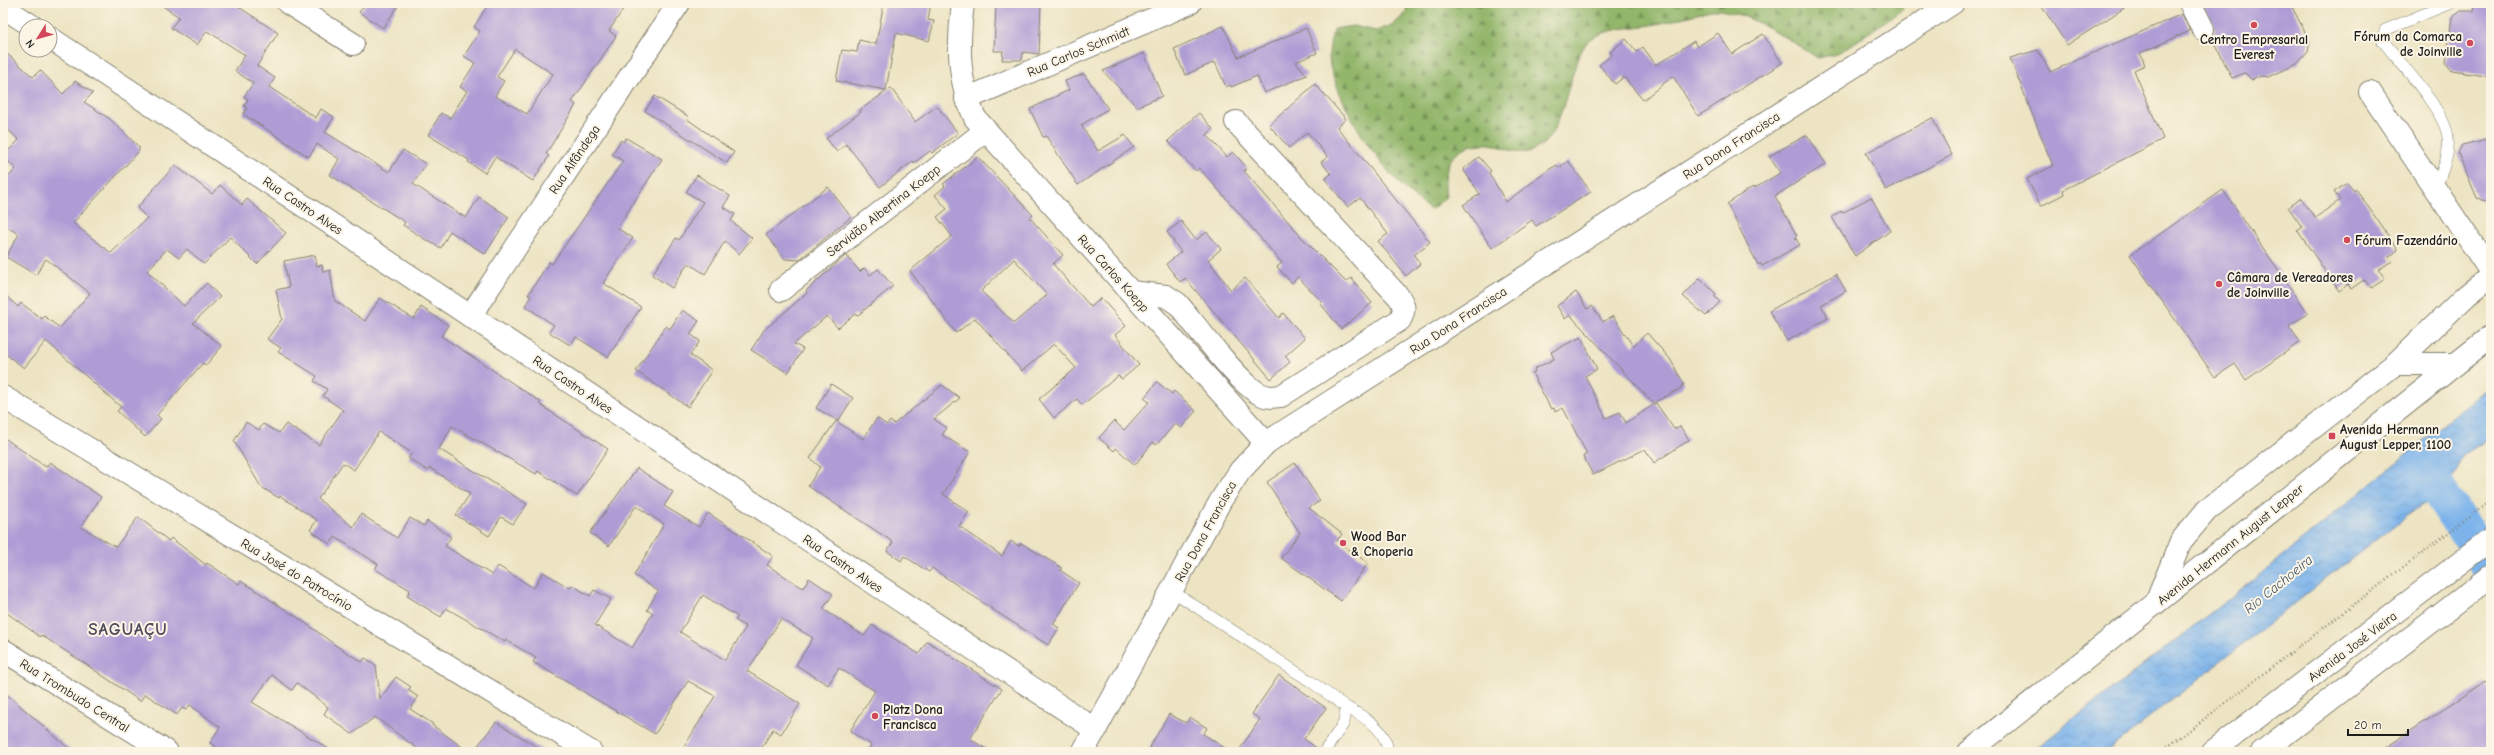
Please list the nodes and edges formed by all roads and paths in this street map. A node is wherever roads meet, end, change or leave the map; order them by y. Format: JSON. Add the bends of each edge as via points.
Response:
{"nodes":[{"id":1,"x":288,"y":3,"type":"edge"},
{"id":2,"x":679,"y":3,"type":"edge"},
{"id":3,"x":962,"y":3,"type":"edge"},
{"id":4,"x":1190,"y":3,"type":"edge"},
{"id":5,"x":1953,"y":3,"type":"edge"},
{"id":6,"x":2190,"y":3,"type":"edge"},
{"id":7,"x":2451,"y":3,"type":"edge"},
{"id":8,"x":2203,"y":29,"type":"dead end"},
{"id":9,"x":58,"y":43,"type":"edge"},
{"id":10,"x":353,"y":44,"type":"dead end"},
{"id":11,"x":2370,"y":92,"type":"dead end"},
{"id":12,"x":966,"y":99,"type":"junction"},
{"id":13,"x":1236,"y":122,"type":"dead end"},
{"id":14,"x":985,"y":131,"type":"junction"},
{"id":15,"x":2435,"y":189,"type":"junction"},
{"id":16,"x":2491,"y":272,"type":"edge"},
{"id":17,"x":2491,"y":276,"type":"edge"},
{"id":18,"x":782,"y":290,"type":"dead end"},
{"id":19,"x":1131,"y":292,"type":"junction"},
{"id":20,"x":470,"y":316,"type":"junction"},
{"id":21,"x":2491,"y":336,"type":"edge"},
{"id":22,"x":2395,"y":364,"type":"junction"},
{"id":23,"x":2456,"y":364,"type":"junction"},
{"id":24,"x":3,"y":397,"type":"edge"},
{"id":25,"x":1266,"y":443,"type":"junction"},
{"id":26,"x":2491,"y":500,"type":"edge"},
{"id":27,"x":2490,"y":540,"type":"edge"},
{"id":28,"x":2487,"y":579,"type":"edge"},
{"id":29,"x":1172,"y":591,"type":"junction"},
{"id":30,"x":2156,"y":603,"type":"junction"},
{"id":31,"x":3,"y":650,"type":"edge"},
{"id":32,"x":1346,"y":707,"type":"junction"},
{"id":33,"x":1096,"y":730,"type":"junction"},
{"id":34,"x":167,"y":752,"type":"edge"},
{"id":35,"x":591,"y":752,"type":"edge"},
{"id":36,"x":1084,"y":752,"type":"edge"},
{"id":37,"x":1324,"y":752,"type":"edge"},
{"id":38,"x":1388,"y":752,"type":"edge"},
{"id":39,"x":1969,"y":752,"type":"edge"},
{"id":40,"x":2162,"y":752,"type":"edge"},
{"id":41,"x":2212,"y":752,"type":"edge"},
{"id":42,"x":2262,"y":752,"type":"edge"}],
"edges":[{"from":1,"to":10,"type":"street"},
{"from":2,"to":20,"type":"street","name":"Rua Alfândega"},
{"from":3,"to":12,"type":"street","name":"Rua Carlos Koepp","via":[[958,48],[960,74]]},
{"from":4,"to":12,"type":"street","name":"Rua Carlos Schmidt"},
{"from":5,"to":25,"type":"street","name":"Rua Dona Francisca"},
{"from":6,"to":8,"type":"street"},
{"from":7,"to":15,"type":"lane","via":[[2384,30],[2383,36],[2383,41],[2437,112],[2447,132],[2445,166]]},
{"from":9,"to":20,"type":"street","name":"Rua Castro Alves"},
{"from":11,"to":15,"type":"street"},
{"from":12,"to":14,"type":"street","name":"Rua Carlos Koepp"},
{"from":13,"to":19,"type":"street","via":[[1398,296],[1404,304],[1405,312],[1400,320],[1281,396],[1271,398],[1260,394],[1245,383],[1178,304],[1166,296]]},
{"from":14,"to":18,"type":"street","name":"Servidão Albertina Koepp"},
{"from":14,"to":19,"type":"street","name":"Rua Carlos Koepp"},
{"from":15,"to":16,"type":"street"},
{"from":17,"to":22,"type":"street","via":[[2467,295]]},
{"from":19,"to":25,"type":"street","name":"Rua Carlos Koepp"},
{"from":20,"to":33,"type":"street","name":"Rua Castro Alves"},
{"from":21,"to":23,"type":"street","name":"Avenida Hermann August Lepper"},
{"from":22,"to":23,"type":"street"},
{"from":22,"to":30,"type":"street","via":[[2208,510],[2181,541]]},
{"from":23,"to":30,"type":"street","name":"Avenida Hermann August Lepper"},
{"from":24,"to":35,"type":"street","name":"Rua José do Patrocínio"},
{"from":25,"to":29,"type":"street","name":"Rua Dona Francisca","via":[[1240,471],[1221,500]]},
{"from":26,"to":40,"type":"path"},
{"from":27,"to":41,"type":"street","name":"Avenida José Vieira"},
{"from":28,"to":42,"type":"street"},
{"from":29,"to":32,"type":"lane","via":[[1310,680]]},
{"from":29,"to":33,"type":"street","name":"Rua Dona Francisca"},
{"from":30,"to":39,"type":"street","name":"Avenida Hermann August Lepper"},
{"from":31,"to":34,"type":"street","name":"Rua Trombudo Central"},
{"from":32,"to":37,"type":"lane","via":[[1344,723]]},
{"from":32,"to":38,"type":"lane","via":[[1381,730],[1387,742]]},
{"from":33,"to":36,"type":"street","name":"Rua Dona Francisca"}]}
